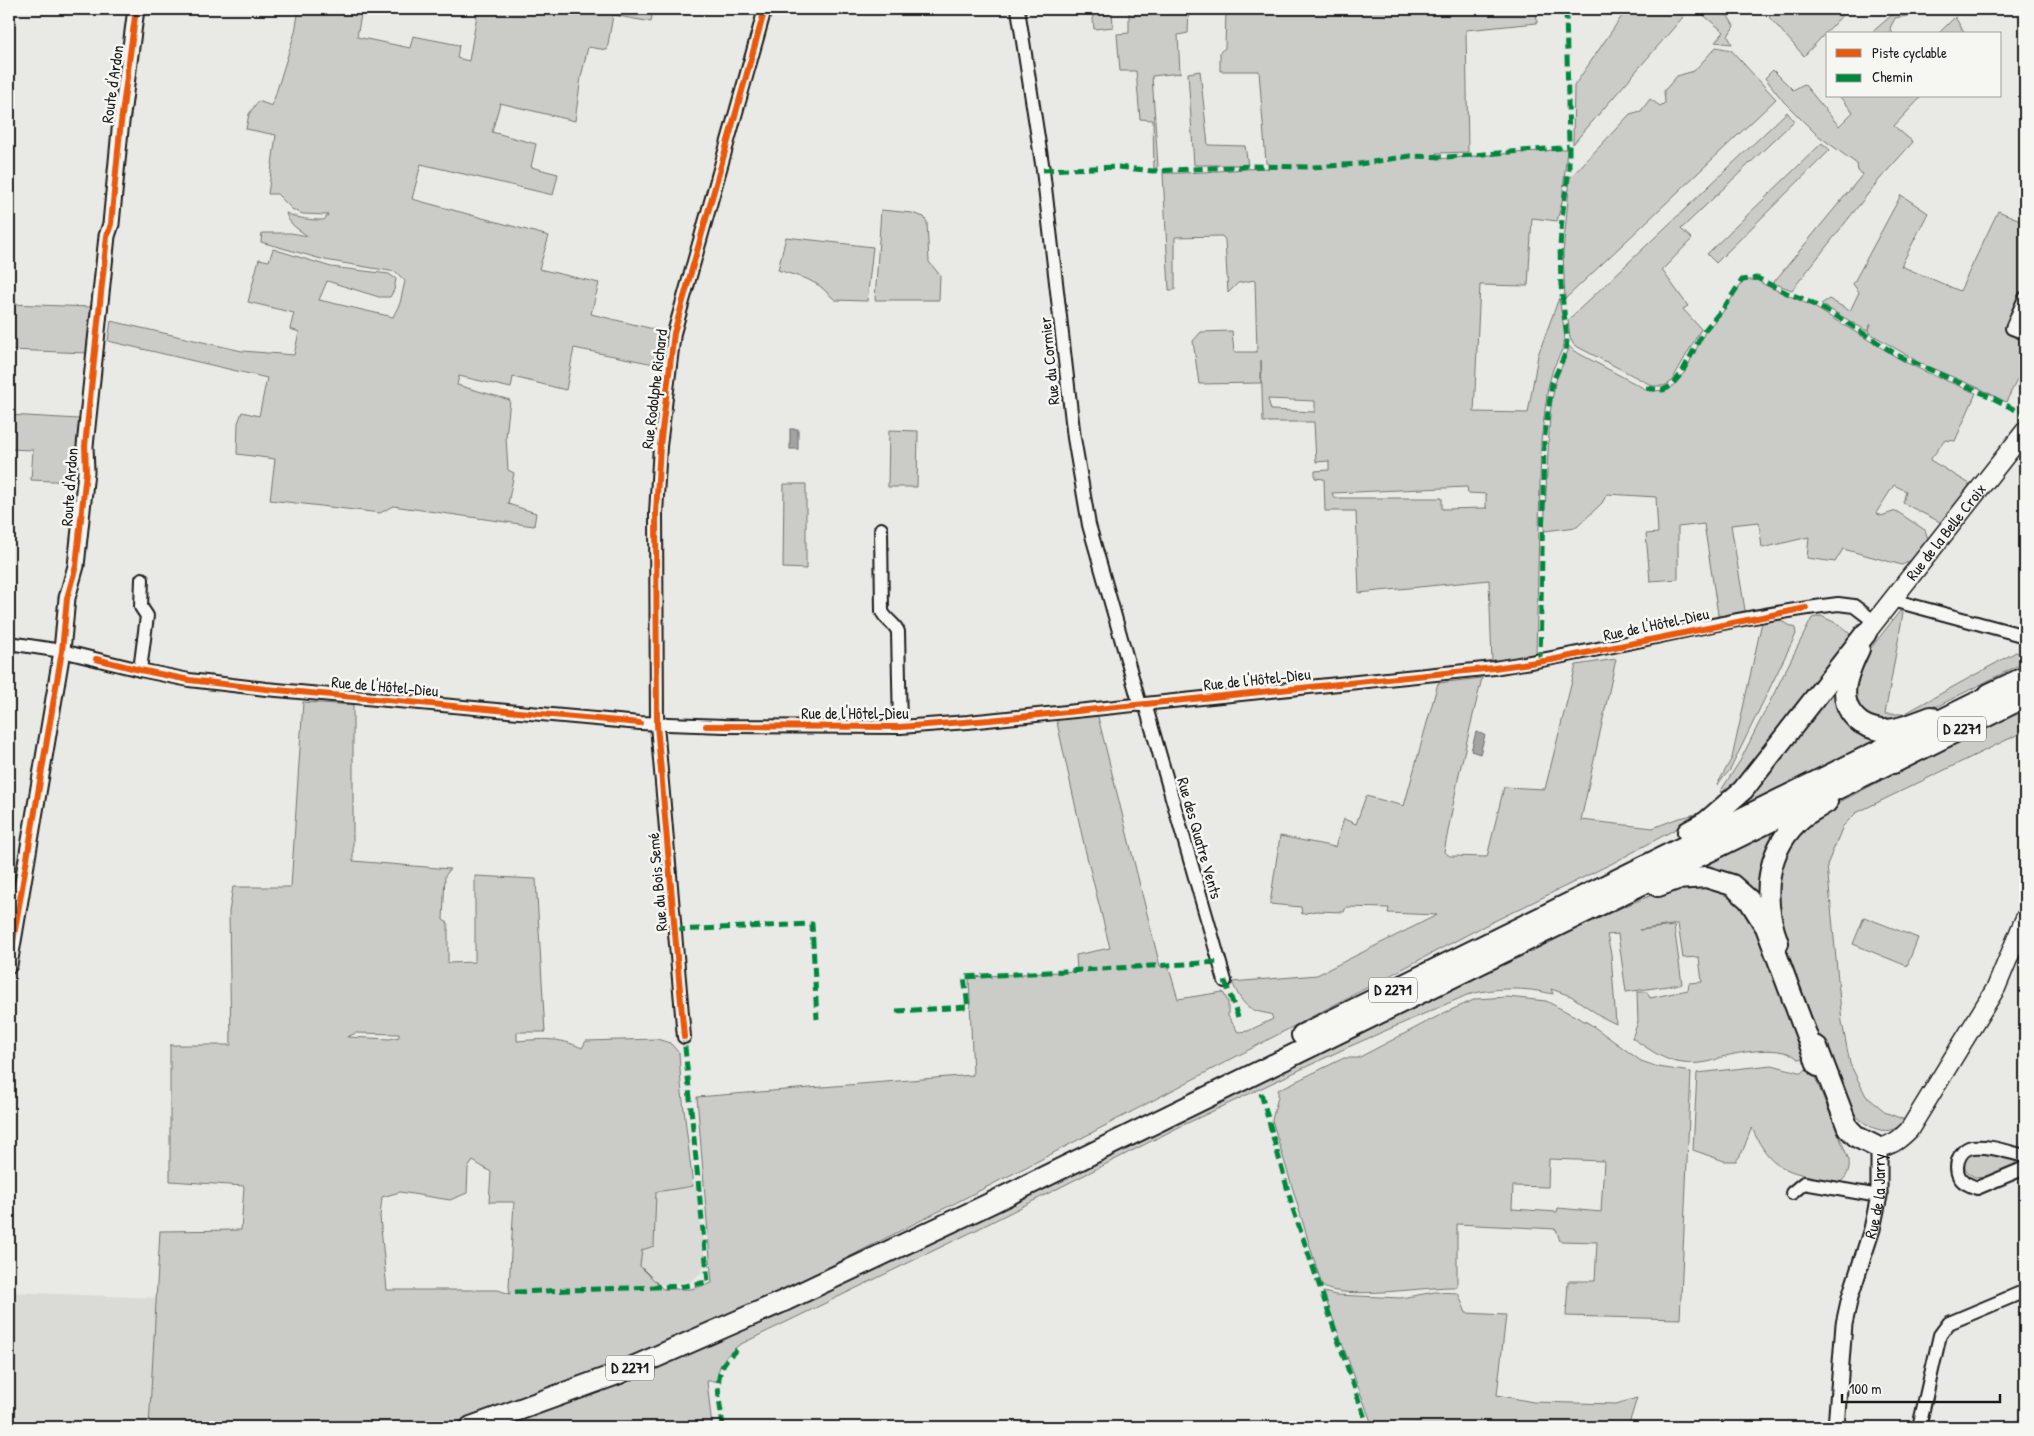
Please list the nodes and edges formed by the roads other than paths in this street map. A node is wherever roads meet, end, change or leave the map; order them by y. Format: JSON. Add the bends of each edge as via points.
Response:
{"nodes":[{"id":1,"x":136,"y":9,"type":"edge"},
{"id":2,"x":765,"y":9,"type":"edge"},
{"id":3,"x":1018,"y":9,"type":"edge"},
{"id":4,"x":2025,"y":298,"type":"edge"},
{"id":5,"x":2025,"y":333,"type":"edge"},
{"id":6,"x":2025,"y":431,"type":"edge"},
{"id":7,"x":881,"y":529,"type":"dead end"},
{"id":8,"x":142,"y":579,"type":"dead end"},
{"id":9,"x":1892,"y":600,"type":"junction"},
{"id":10,"x":1870,"y":628,"type":"junction"},
{"id":11,"x":2025,"y":636,"type":"edge"},
{"id":12,"x":9,"y":643,"type":"edge"},
{"id":13,"x":62,"y":651,"type":"junction"},
{"id":14,"x":140,"y":670,"type":"junction"},
{"id":15,"x":2025,"y":677,"type":"edge"},
{"id":16,"x":2004,"y":689,"type":"junction"},
{"id":17,"x":2025,"y":697,"type":"edge"},
{"id":18,"x":1142,"y":704,"type":"junction"},
{"id":19,"x":657,"y":724,"type":"junction"},
{"id":20,"x":900,"y":728,"type":"junction"},
{"id":21,"x":1908,"y":754,"type":"junction"},
{"id":22,"x":1561,"y":906,"type":"junction"},
{"id":23,"x":1586,"y":911,"type":"junction"},
{"id":24,"x":2025,"y":918,"type":"edge"},
{"id":25,"x":9,"y":965,"type":"edge"},
{"id":26,"x":1225,"y":981,"type":"dead end"},
{"id":27,"x":684,"y":1037,"type":"dead end"},
{"id":28,"x":1879,"y":1148,"type":"junction"},
{"id":29,"x":2025,"y":1156,"type":"edge"},
{"id":30,"x":2025,"y":1168,"type":"edge"},
{"id":31,"x":1792,"y":1192,"type":"dead end"},
{"id":32,"x":1879,"y":1196,"type":"junction"},
{"id":33,"x":2025,"y":1291,"type":"edge"},
{"id":34,"x":786,"y":1300,"type":"junction"},
{"id":35,"x":471,"y":1427,"type":"edge"},
{"id":36,"x":1836,"y":1427,"type":"edge"},
{"id":37,"x":1919,"y":1427,"type":"edge"}],
"edges":[{"from":1,"to":13,"type":"street","name":"Route d'Ardon","via":[[107,236],[86,437],[80,533],[76,566],[67,598]]},
{"from":2,"to":19,"type":"street","name":"Rue Rodolphe Richard","via":[[674,333],[660,446],[656,513]]},
{"from":3,"to":18,"type":"street","name":"Rue du Cormier","via":[[1043,170],[1074,438],[1087,515]]},
{"from":4,"to":5,"type":"street","via":[[2012,328]]},
{"from":6,"to":9,"type":"main road","name":"Rue de la Belle Croix"},
{"from":7,"to":20,"type":"street","via":[[882,611],[898,632]]},
{"from":8,"to":14,"type":"street","via":[[141,607],[147,616]]},
{"from":9,"to":10,"type":"main road","name":"Rue de la Belle Croix"},
{"from":9,"to":11,"type":"street"},
{"from":10,"to":16,"type":"main road","via":[[1848,672],[1844,690],[1853,716],[1863,724],[1885,731]]},
{"from":10,"to":18,"type":"street","name":"Rue de l'Hôtel-Dieu","via":[[1854,606],[1830,605],[1552,660]]},
{"from":10,"to":22,"type":"main road","via":[[1743,790],[1706,822]]},
{"from":12,"to":13,"type":"street","name":"Rue de l'Hôtel-Dieu"},
{"from":13,"to":14,"type":"street","name":"Rue de l'Hôtel-Dieu"},
{"from":13,"to":25,"type":"street","name":"Route d'Ardon"},
{"from":14,"to":19,"type":"street","name":"Rue de l'Hôtel-Dieu","via":[[189,680],[266,689]]},
{"from":15,"to":16,"type":"main road","number":"D 2271"},
{"from":16,"to":22,"type":"main road","number":"D 2271"},
{"from":17,"to":21,"type":"main road","number":"D 2271"},
{"from":18,"to":20,"type":"street","name":"Rue de l'Hôtel-Dieu"},
{"from":18,"to":26,"type":"street","name":"Rue des Quatre Vents"},
{"from":19,"to":20,"type":"street","name":"Rue de l'Hôtel-Dieu"},
{"from":19,"to":27,"type":"street","name":"Rue du Bois Semé"},
{"from":21,"to":23,"type":"main road","number":"D 2271"},
{"from":21,"to":28,"type":"main road","via":[[1804,816],[1776,850],[1767,885],[1772,928],[1848,1128],[1857,1137]]},
{"from":22,"to":34,"type":"main road","number":"D 2271","via":[[1131,1120]]},
{"from":23,"to":28,"type":"main road","via":[[1677,879],[1706,877],[1732,885],[1750,900],[1766,926],[1843,1132],[1854,1143],[1866,1148]]},
{"from":23,"to":34,"type":"main road","number":"D 2271"},
{"from":24,"to":28,"type":"main road","name":"Rue de la Jarry","via":[[1996,988],[1909,1130],[1900,1140]]},
{"from":28,"to":32,"type":"street","name":"Rue de la Jarry"},
{"from":29,"to":30,"type":"street","via":[[1984,1146],[1969,1148],[1959,1156],[1956,1171],[1962,1181],[1977,1188]]},
{"from":31,"to":32,"type":"street","via":[[1804,1183]]},
{"from":32,"to":36,"type":"street","name":"Rue de la Jarry","via":[[1844,1324]]},
{"from":33,"to":37,"type":"street","via":[[1949,1323],[1940,1335]]},
{"from":34,"to":35,"type":"main road","number":"D 2271","via":[[617,1374]]}]}
